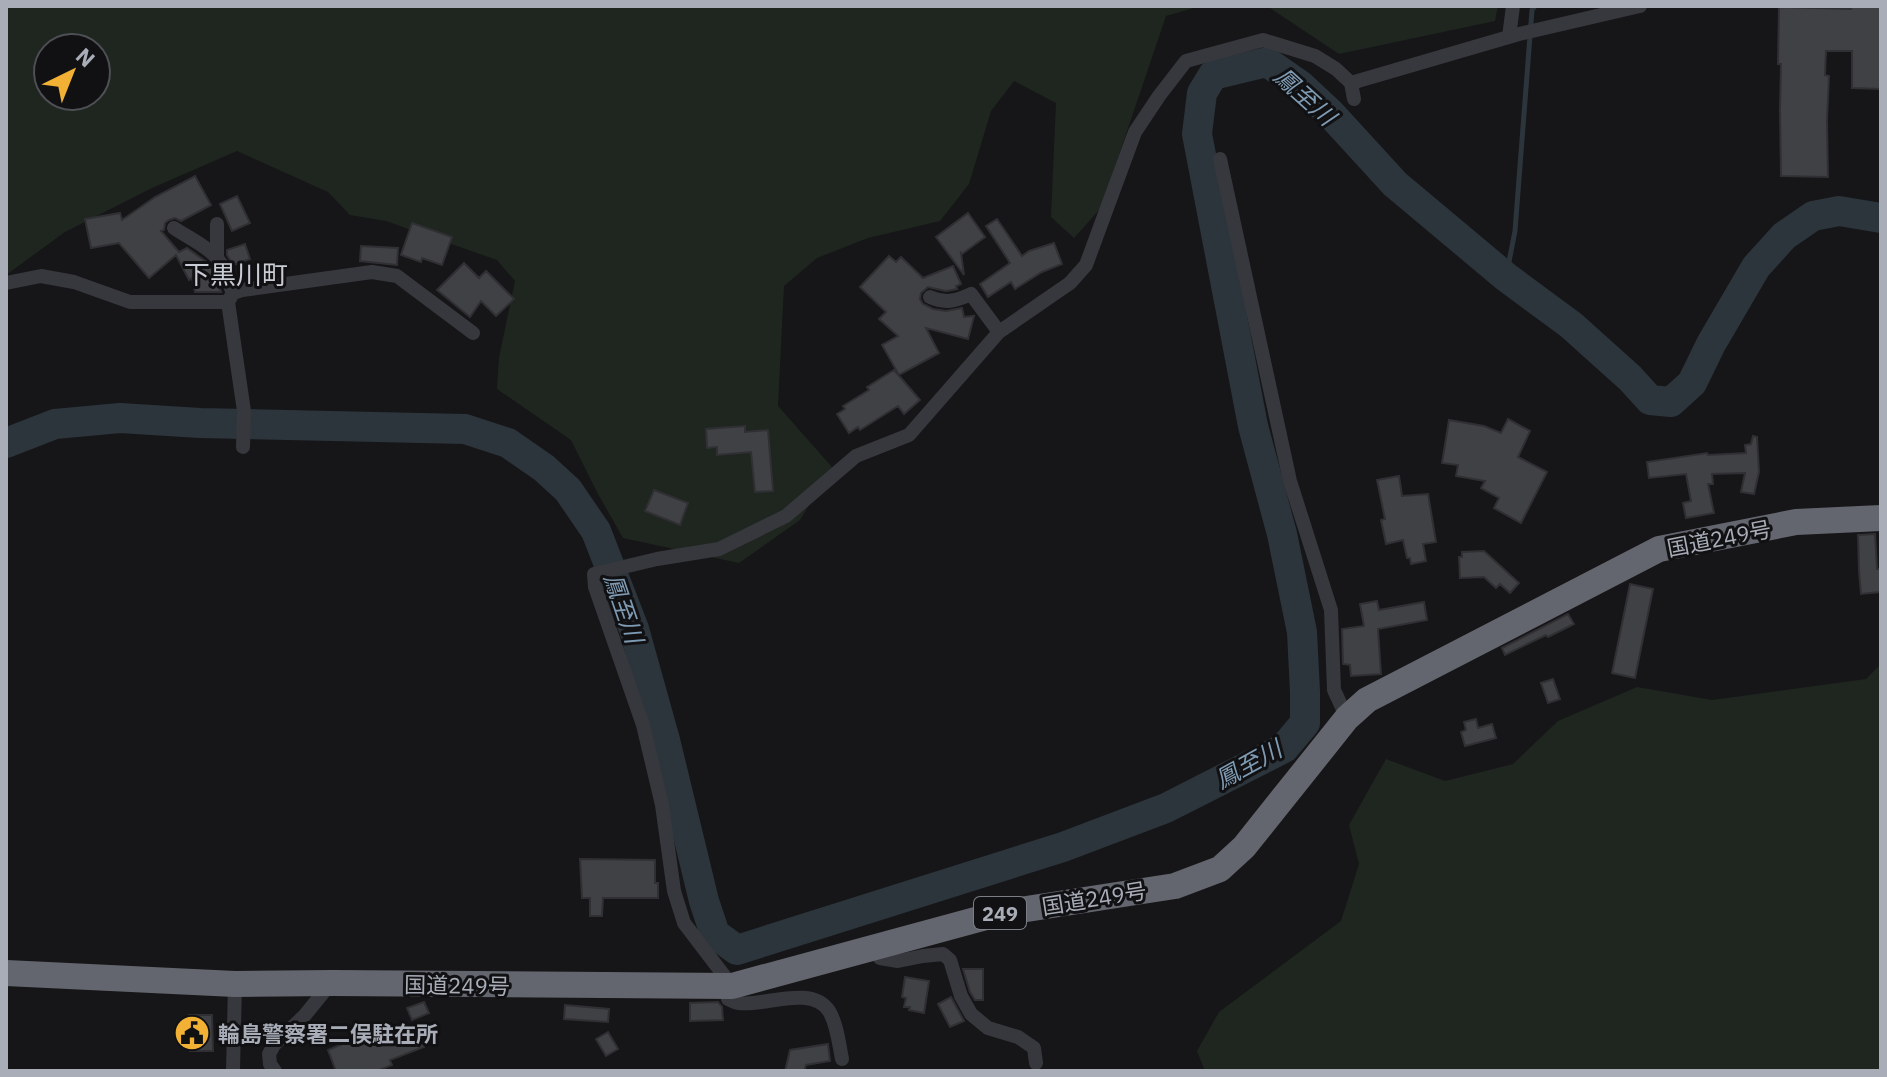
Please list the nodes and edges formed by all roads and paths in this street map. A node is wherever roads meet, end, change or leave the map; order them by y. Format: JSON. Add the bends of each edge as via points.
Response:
{"nodes":[{"id":1,"x":1513,"y":6,"type":"edge"},
{"id":2,"x":1640,"y":6,"type":"edge"},
{"id":3,"x":1514,"y":36,"type":"junction"},
{"id":4,"x":1351,"y":83,"type":"junction"},
{"id":5,"x":1354,"y":99,"type":"dead end"},
{"id":6,"x":1220,"y":159,"type":"dead end"},
{"id":7,"x":217,"y":224,"type":"dead end"},
{"id":8,"x":174,"y":228,"type":"dead end"},
{"id":9,"x":217,"y":259,"type":"junction"},
{"id":10,"x":6,"y":283,"type":"edge"},
{"id":11,"x":930,"y":297,"type":"dead end"},
{"id":12,"x":231,"y":298,"type":"junction"},
{"id":13,"x":999,"y":332,"type":"junction"},
{"id":14,"x":473,"y":333,"type":"dead end"},
{"id":15,"x":243,"y":447,"type":"dead end"},
{"id":16,"x":1881,"y":518,"type":"edge"},
{"id":17,"x":1347,"y":718,"type":"junction"},
{"id":18,"x":877,"y":946,"type":"junction"},
{"id":19,"x":6,"y":973,"type":"edge"},
{"id":20,"x":332,"y":983,"type":"junction"},
{"id":21,"x":235,"y":984,"type":"junction"},
{"id":22,"x":729,"y":986,"type":"junction"},
{"id":23,"x":842,"y":1059,"type":"dead end"},
{"id":24,"x":1036,"y":1063,"type":"dead end"},
{"id":25,"x":233,"y":1071,"type":"edge"},
{"id":26,"x":275,"y":1071,"type":"edge"}],
"edges":[{"from":1,"to":3,"type":"street"},
{"from":2,"to":3,"type":"street"},
{"from":3,"to":4,"type":"street"},
{"from":4,"to":5,"type":"street"},
{"from":4,"to":13,"type":"street","via":[[1315,56],[1263,40],[1186,61],[1135,132],[1086,265],[1070,283]]},
{"from":6,"to":17,"type":"street","via":[[1290,481],[1331,610],[1334,690]]},
{"from":7,"to":9,"type":"street"},
{"from":8,"to":9,"type":"street"},
{"from":9,"to":12,"type":"street"},
{"from":10,"to":12,"type":"street","via":[[41,276],[130,302]]},
{"from":11,"to":13,"type":"street","via":[[950,302],[971,294]]},
{"from":12,"to":14,"type":"street","via":[[242,290],[372,272],[397,276]]},
{"from":12,"to":15,"type":"street"},
{"from":13,"to":22,"type":"street","via":[[909,435],[856,456],[786,516],[719,549],[594,574],[643,725],[684,923]]},
{"from":16,"to":17,"type":"highway","name":"国道249号","number":"249","via":[[1796,522],[1659,549],[1367,700]]},
{"from":17,"to":18,"type":"highway","name":"国道249号","number":"249","via":[[1244,847],[1220,869],[1175,886],[1001,913]]},
{"from":18,"to":22,"type":"highway","name":"国道249号","number":"249"},
{"from":18,"to":24,"type":"street","via":[[880,958],[898,961],[943,954],[971,1014],[988,1028],[1034,1048]]},
{"from":19,"to":21,"type":"highway","name":"国道249号","number":"249"},
{"from":20,"to":21,"type":"highway","name":"国道249号","number":"249"},
{"from":20,"to":22,"type":"highway","name":"国道249号","number":"249"},
{"from":20,"to":26,"type":"street","via":[[274,1045],[269,1054]]},
{"from":21,"to":25,"type":"street"},
{"from":22,"to":23,"type":"street","via":[[728,999],[740,1004],[788,997],[819,1001],[833,1020]]}]}
